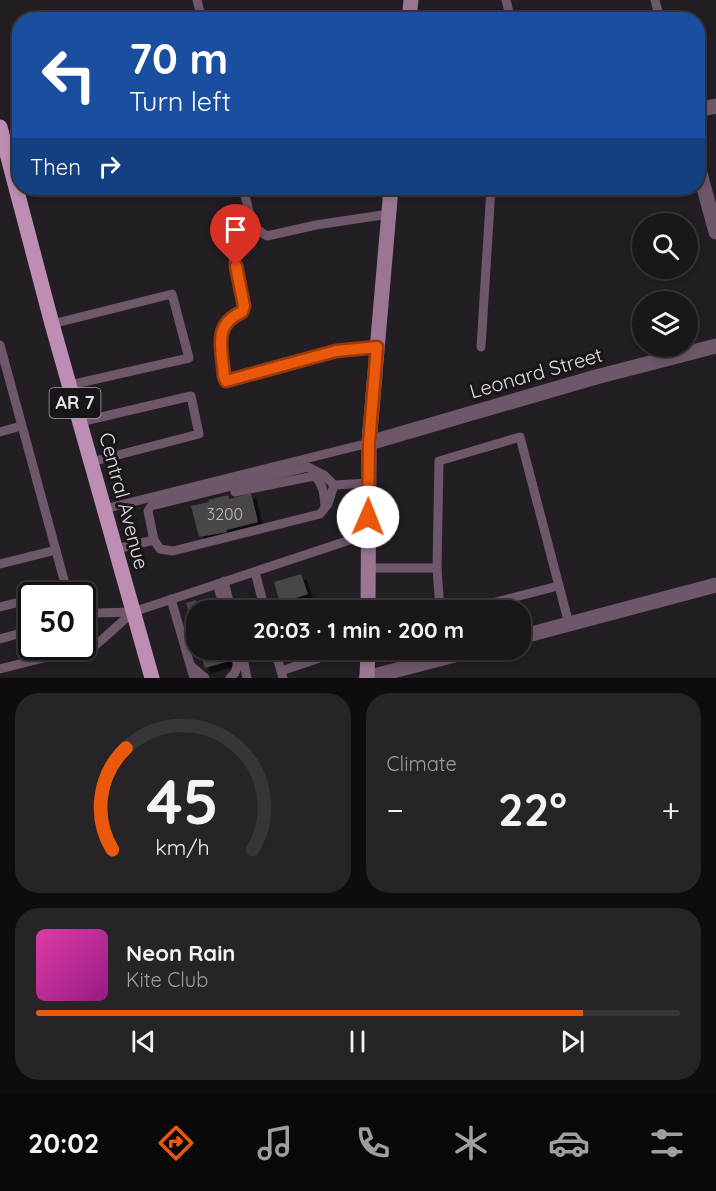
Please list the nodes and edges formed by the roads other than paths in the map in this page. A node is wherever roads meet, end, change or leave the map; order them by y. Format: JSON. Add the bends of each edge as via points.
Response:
{"nodes":[{"id":1,"x":0,"y":127,"type":"edge"},
{"id":2,"x":12,"y":172,"type":"edge"},
{"id":3,"x":705,"y":192,"type":"edge"},
{"id":4,"x":18,"y":195,"type":"edge"},
{"id":5,"x":245,"y":195,"type":"edge"},
{"id":6,"x":390,"y":195,"type":"edge"},
{"id":7,"x":492,"y":195,"type":"edge"},
{"id":8,"x":389,"y":214,"type":"junction"},
{"id":9,"x":260,"y":231,"type":"junction"},
{"id":10,"x":716,"y":232,"type":"edge"},
{"id":11,"x":52,"y":324,"type":"junction"},
{"id":12,"x":0,"y":346,"type":"edge"},
{"id":13,"x":716,"y":346,"type":"edge"},
{"id":14,"x":377,"y":347,"type":"junction"},
{"id":15,"x":481,"y":347,"type":"dead end"},
{"id":16,"x":70,"y":385,"type":"junction"},
{"id":17,"x":80,"y":422,"type":"junction"},
{"id":18,"x":21,"y":426,"type":"junction"},
{"id":19,"x":0,"y":432,"type":"edge"},
{"id":20,"x":369,"y":443,"type":"junction"},
{"id":21,"x":91,"y":462,"type":"junction"},
{"id":22,"x":369,"y":483,"type":"junction"},
{"id":23,"x":334,"y":485,"type":"junction"},
{"id":24,"x":104,"y":509,"type":"junction"},
{"id":25,"x":325,"y":509,"type":"junction"},
{"id":26,"x":149,"y":518,"type":"junction"},
{"id":27,"x":368,"y":534,"type":"junction"},
{"id":28,"x":154,"y":540,"type":"junction"},
{"id":29,"x":116,"y":549,"type":"junction"},
{"id":30,"x":56,"y":550,"type":"junction"},
{"id":31,"x":0,"y":564,"type":"edge"},
{"id":32,"x":368,"y":568,"type":"junction"},
{"id":33,"x":437,"y":568,"type":"junction"},
{"id":34,"x":255,"y":572,"type":"junction"},
{"id":35,"x":63,"y":582,"type":"edge"},
{"id":36,"x":221,"y":583,"type":"junction"},
{"id":37,"x":716,"y":585,"type":"edge"},
{"id":38,"x":558,"y":586,"type":"junction"},
{"id":39,"x":171,"y":599,"type":"junction"},
{"id":40,"x":224,"y":600,"type":"edge"},
{"id":41,"x":227,"y":600,"type":"edge"},
{"id":42,"x":262,"y":600,"type":"edge"},
{"id":43,"x":368,"y":600,"type":"edge"},
{"id":44,"x":439,"y":600,"type":"edge"},
{"id":45,"x":504,"y":600,"type":"edge"},
{"id":46,"x":18,"y":602,"type":"edge"},
{"id":47,"x":0,"y":607,"type":"edge"},
{"id":48,"x":132,"y":612,"type":"junction"},
{"id":49,"x":96,"y":613,"type":"edge"},
{"id":50,"x":568,"y":624,"type":"junction"},
{"id":51,"x":18,"y":634,"type":"edge"},
{"id":52,"x":531,"y":634,"type":"edge"},
{"id":53,"x":0,"y":639,"type":"edge"},
{"id":54,"x":238,"y":660,"type":"edge"},
{"id":55,"x":243,"y":660,"type":"edge"},
{"id":56,"x":314,"y":660,"type":"edge"},
{"id":57,"x":368,"y":660,"type":"edge"},
{"id":58,"x":436,"y":660,"type":"edge"},
{"id":59,"x":189,"y":665,"type":"junction"},
{"id":60,"x":0,"y":668,"type":"edge"},
{"id":61,"x":282,"y":674,"type":"edge"},
{"id":62,"x":3,"y":678,"type":"edge"},
{"id":63,"x":152,"y":678,"type":"edge"},
{"id":64,"x":194,"y":678,"type":"edge"},
{"id":65,"x":205,"y":678,"type":"edge"},
{"id":66,"x":230,"y":678,"type":"edge"},
{"id":67,"x":247,"y":678,"type":"edge"},
{"id":68,"x":367,"y":678,"type":"edge"}],
"edges":[{"from":1,"to":2,"type":"main road","name":"Central Avenue","number":"AR 7"},
{"from":3,"to":10,"type":"street"},
{"from":4,"to":11,"type":"main road","name":"Central Avenue","number":"AR 7"},
{"from":5,"to":9,"type":"lane","via":[[253,226]]},
{"from":6,"to":8,"type":"main road"},
{"from":7,"to":15,"type":"lane"},
{"from":8,"to":9,"type":"lane","via":[[267,236]]},
{"from":8,"to":14,"type":"main road"},
{"from":9,"to":14,"type":"lane","via":[[233,262],[244,306],[221,331],[226,381],[336,351]]},
{"from":11,"to":16,"type":"main road","name":"Central Avenue","number":"AR 7"},
{"from":11,"to":16,"type":"lane","via":[[172,294],[189,358]]},
{"from":12,"to":18,"type":"lane"},
{"from":13,"to":20,"type":"street","name":"Leonard Street"},
{"from":14,"to":20,"type":"main road"},
{"from":16,"to":17,"type":"main road","name":"Central Avenue","number":"AR 7"},
{"from":17,"to":21,"type":"main road","name":"Central Avenue","number":"AR 7"},
{"from":17,"to":21,"type":"lane","via":[[191,396],[200,434]]},
{"from":18,"to":19,"type":"lane"},
{"from":18,"to":30,"type":"lane"},
{"from":20,"to":22,"type":"main road"},
{"from":20,"to":24,"type":"lane"},
{"from":21,"to":24,"type":"main road","name":"Central Avenue","number":"AR 7"},
{"from":22,"to":23,"type":"lane"},
{"from":22,"to":27,"type":"main road"},
{"from":23,"to":25,"type":"lane"},
{"from":23,"to":26,"type":"lane","via":[[308,467],[151,506]]},
{"from":24,"to":29,"type":"main road","name":"Central Avenue","number":"AR 7"},
{"from":25,"to":26,"type":"lane","via":[[321,481],[314,476],[201,499],[155,512]]},
{"from":25,"to":28,"type":"lane","via":[[313,517],[173,551],[160,549]]},
{"from":26,"to":28,"type":"lane"},
{"from":27,"to":32,"type":"main road"},
{"from":27,"to":34,"type":"lane"},
{"from":28,"to":29,"type":"lane"},
{"from":29,"to":48,"type":"main road","name":"Central Avenue","number":"AR 7"},
{"from":30,"to":31,"type":"lane"},
{"from":30,"to":35,"type":"lane"},
{"from":32,"to":33,"type":"lane"},
{"from":32,"to":43,"type":"main road"},
{"from":33,"to":38,"type":"lane","via":[[438,461],[520,437]]},
{"from":33,"to":44,"type":"lane"},
{"from":34,"to":36,"type":"lane"},
{"from":34,"to":42,"type":"lane"},
{"from":36,"to":39,"type":"lane"},
{"from":36,"to":40,"type":"lane"},
{"from":36,"to":41,"type":"lane"},
{"from":37,"to":50,"type":"street"},
{"from":38,"to":45,"type":"lane"},
{"from":38,"to":50,"type":"lane"},
{"from":39,"to":48,"type":"lane"},
{"from":39,"to":59,"type":"lane"},
{"from":46,"to":47,"type":"lane"},
{"from":48,"to":49,"type":"lane"},
{"from":48,"to":60,"type":"lane","via":[[96,645]]},
{"from":48,"to":63,"type":"main road","name":"Central Avenue","number":"AR 7"},
{"from":50,"to":52,"type":"street"},
{"from":51,"to":53,"type":"lane"},
{"from":54,"to":66,"type":"lane"},
{"from":55,"to":67,"type":"lane"},
{"from":56,"to":61,"type":"lane"},
{"from":57,"to":68,"type":"main road"},
{"from":58,"to":68,"type":"street"},
{"from":59,"to":64,"type":"lane"},
{"from":59,"to":65,"type":"lane"},
{"from":60,"to":62,"type":"lane"}]}
